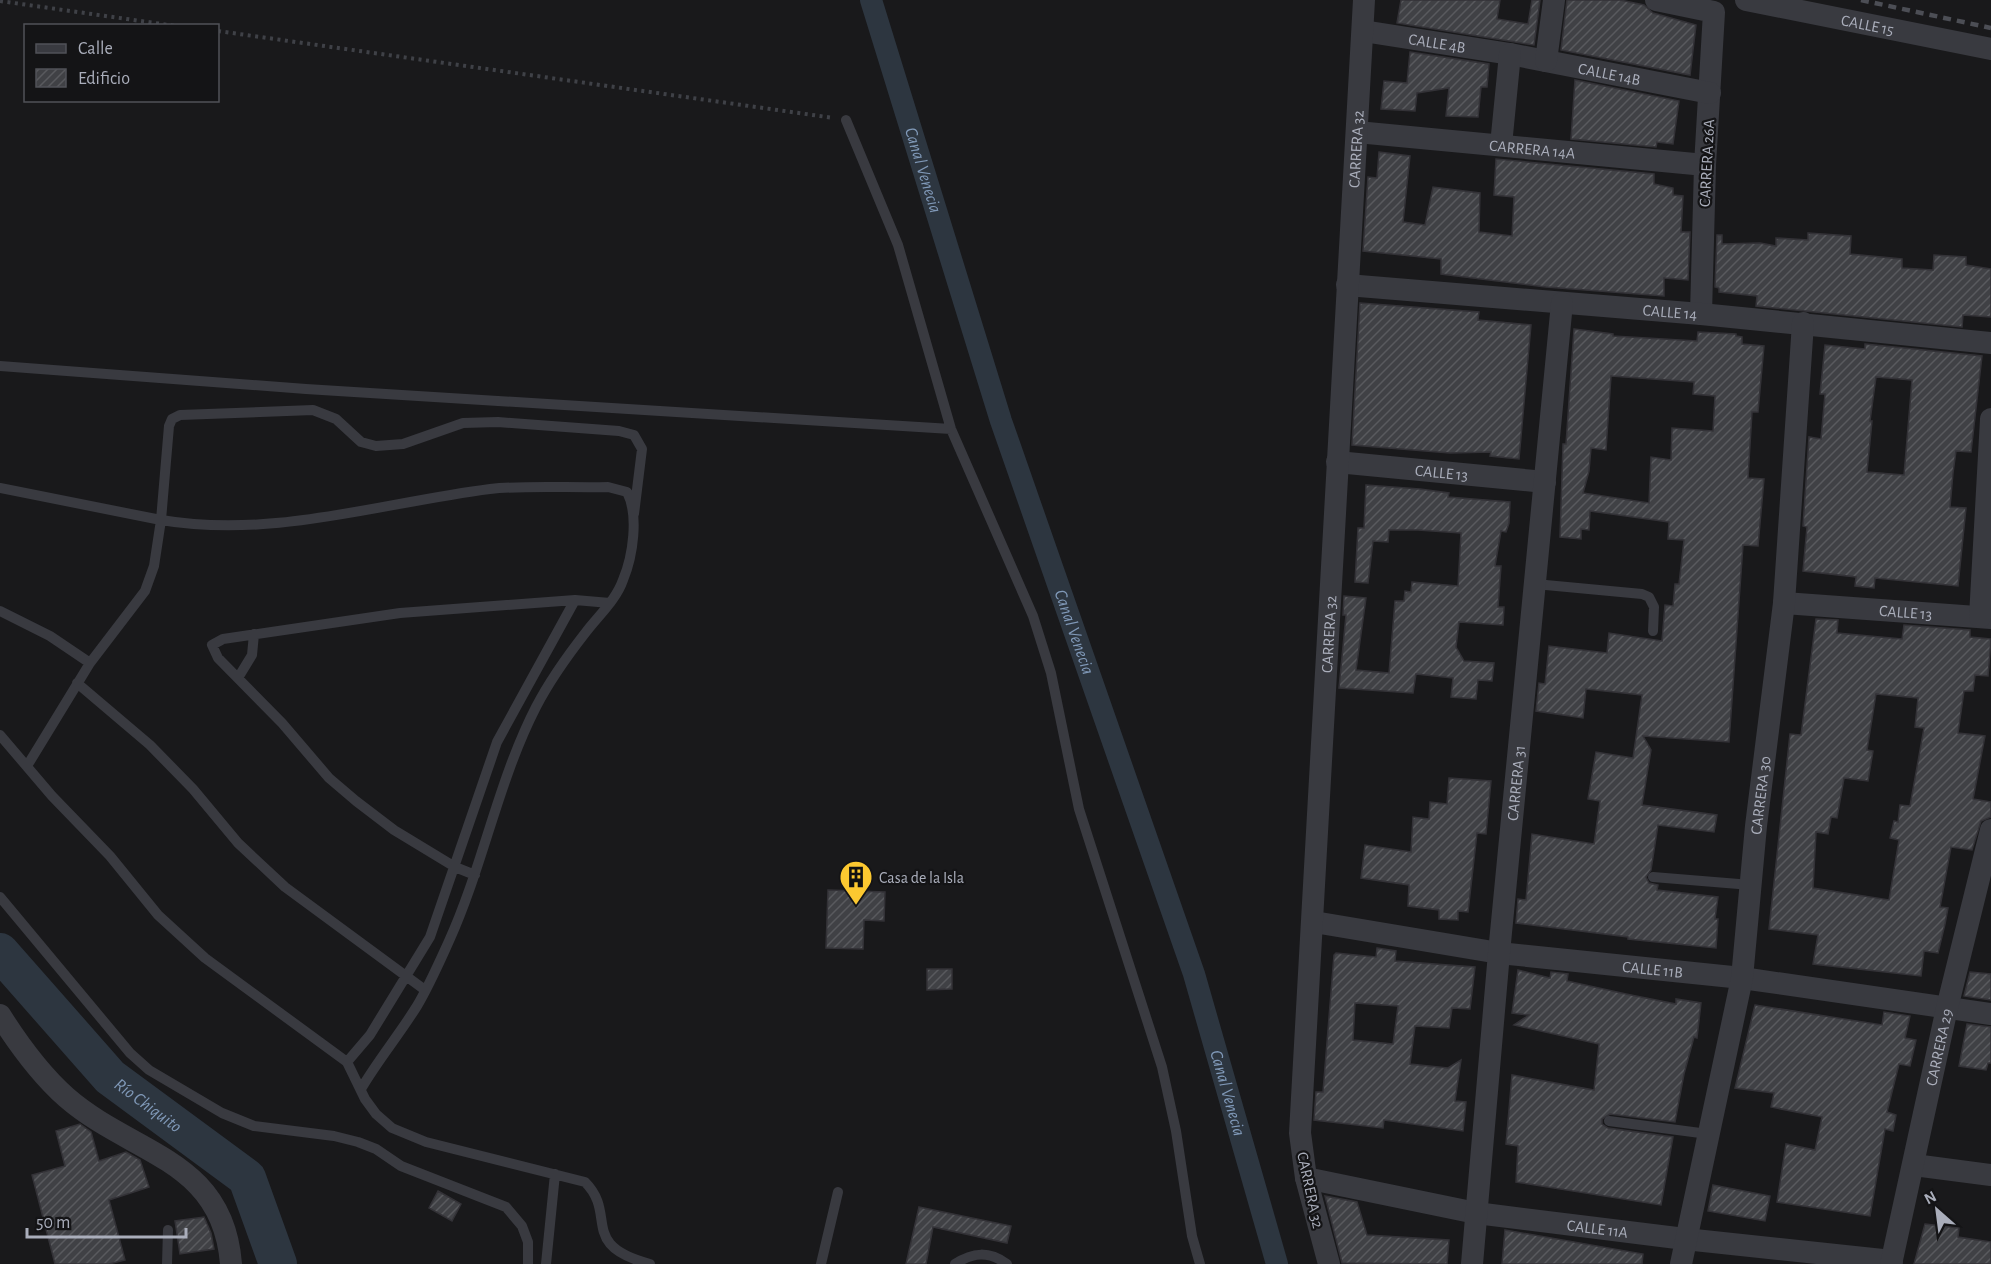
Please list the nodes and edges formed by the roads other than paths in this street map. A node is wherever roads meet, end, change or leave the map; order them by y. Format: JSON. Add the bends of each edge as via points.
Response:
{"nodes":[{"id":1,"x":1364,"y":0,"type":"edge"},
{"id":2,"x":1554,"y":0,"type":"edge"},
{"id":3,"x":1656,"y":0,"type":"edge"},
{"id":4,"x":1746,"y":0,"type":"edge"},
{"id":5,"x":1363,"y":31,"type":"junction"},
{"id":6,"x":1991,"y":49,"type":"edge"},
{"id":7,"x":1510,"y":54,"type":"junction"},
{"id":8,"x":1546,"y":61,"type":"junction"},
{"id":9,"x":1710,"y":93,"type":"junction"},
{"id":10,"x":846,"y":120,"type":"road end"},
{"id":11,"x":1357,"y":132,"type":"junction"},
{"id":12,"x":1501,"y":145,"type":"junction"},
{"id":13,"x":1705,"y":165,"type":"junction"},
{"id":14,"x":1347,"y":285,"type":"junction"},
{"id":15,"x":1562,"y":303,"type":"junction"},
{"id":16,"x":1701,"y":314,"type":"junction"},
{"id":17,"x":1803,"y":323,"type":"junction"},
{"id":18,"x":1991,"y":343,"type":"edge"},
{"id":19,"x":0,"y":366,"type":"edge"},
{"id":20,"x":1991,"y":419,"type":"edge"},
{"id":21,"x":951,"y":429,"type":"junction"},
{"id":22,"x":1337,"y":462,"type":"junction"},
{"id":23,"x":1545,"y":482,"type":"junction"},
{"id":24,"x":0,"y":488,"type":"edge"},
{"id":25,"x":634,"y":514,"type":"junction"},
{"id":26,"x":161,"y":520,"type":"junction"},
{"id":27,"x":1987,"y":547,"type":"edge"},
{"id":28,"x":1535,"y":584,"type":"junction"},
{"id":29,"x":574,"y":600,"type":"junction"},
{"id":30,"x":610,"y":603,"type":"junction"},
{"id":31,"x":1784,"y":603,"type":"junction"},
{"id":32,"x":0,"y":611,"type":"edge"},
{"id":33,"x":1985,"y":617,"type":"edge"},
{"id":34,"x":1653,"y":631,"type":"dead end"},
{"id":35,"x":254,"y":634,"type":"junction"},
{"id":36,"x":90,"y":663,"type":"junction"},
{"id":37,"x":238,"y":678,"type":"junction"},
{"id":38,"x":77,"y":683,"type":"junction"},
{"id":39,"x":0,"y":735,"type":"edge"},
{"id":40,"x":27,"y":766,"type":"junction"},
{"id":41,"x":1991,"y":830,"type":"edge"},
{"id":42,"x":456,"y":867,"type":"junction"},
{"id":43,"x":475,"y":875,"type":"junction"},
{"id":44,"x":1653,"y":878,"type":"dead end"},
{"id":45,"x":1751,"y":885,"type":"junction"},
{"id":46,"x":0,"y":897,"type":"edge"},
{"id":47,"x":1314,"y":922,"type":"junction"},
{"id":48,"x":1498,"y":953,"type":"junction"},
{"id":49,"x":407,"y":978,"type":"junction"},
{"id":50,"x":1742,"y":978,"type":"junction"},
{"id":51,"x":425,"y":990,"type":"junction"},
{"id":52,"x":1947,"y":1008,"type":"junction"},
{"id":53,"x":1991,"y":1014,"type":"edge"},
{"id":54,"x":0,"y":1015,"type":"edge"},
{"id":55,"x":347,"y":1062,"type":"junction"},
{"id":56,"x":361,"y":1089,"type":"junction"},
{"id":57,"x":1609,"y":1121,"type":"dead end"},
{"id":58,"x":1708,"y":1134,"type":"junction"},
{"id":59,"x":1914,"y":1165,"type":"junction"},
{"id":60,"x":555,"y":1174,"type":"junction"},
{"id":61,"x":1991,"y":1175,"type":"edge"},
{"id":62,"x":1305,"y":1179,"type":"junction"},
{"id":63,"x":838,"y":1192,"type":"dead end"},
{"id":64,"x":1476,"y":1213,"type":"junction"},
{"id":65,"x":168,"y":1230,"type":"dead end"},
{"id":66,"x":1685,"y":1239,"type":"junction"},
{"id":67,"x":1891,"y":1263,"type":"edge"},
{"id":68,"x":166,"y":1264,"type":"edge"},
{"id":69,"x":231,"y":1264,"type":"edge"},
{"id":70,"x":528,"y":1264,"type":"edge"},
{"id":71,"x":546,"y":1264,"type":"edge"},
{"id":72,"x":650,"y":1264,"type":"edge"},
{"id":73,"x":821,"y":1264,"type":"edge"},
{"id":74,"x":955,"y":1264,"type":"edge"},
{"id":75,"x":1007,"y":1264,"type":"edge"},
{"id":76,"x":1200,"y":1264,"type":"edge"},
{"id":77,"x":1329,"y":1264,"type":"edge"},
{"id":78,"x":1472,"y":1264,"type":"edge"},
{"id":79,"x":1680,"y":1264,"type":"edge"}],
"edges":[{"from":1,"to":5,"type":"street","name":"CARRERA 32"},
{"from":2,"to":8,"type":"street"},
{"from":3,"to":9,"type":"street","name":"CARRERA 26A","via":[[1714,12]]},
{"from":4,"to":6,"type":"street","name":"CALLE 15"},
{"from":5,"to":7,"type":"street","name":"CALLE 4B"},
{"from":5,"to":11,"type":"street","name":"CARRERA 32"},
{"from":7,"to":8,"type":"street","name":"CALLE 14B"},
{"from":7,"to":12,"type":"street"},
{"from":8,"to":9,"type":"street","name":"CALLE 14B"},
{"from":9,"to":13,"type":"street","name":"CARRERA 26A"},
{"from":10,"to":21,"type":"lane","via":[[898,244]]},
{"from":11,"to":12,"type":"street","name":"CARRERA 14A"},
{"from":11,"to":14,"type":"street","name":"CARRERA 32"},
{"from":12,"to":13,"type":"street","name":"CARRERA 14A"},
{"from":13,"to":16,"type":"street","name":"CARRERA 26A"},
{"from":14,"to":15,"type":"street","name":"CALLE 14"},
{"from":14,"to":22,"type":"street","name":"CARRERA 32"},
{"from":15,"to":16,"type":"street","name":"CALLE 14"},
{"from":15,"to":23,"type":"street","name":"CARRERA 31"},
{"from":16,"to":17,"type":"street","name":"CALLE 14"},
{"from":17,"to":18,"type":"street","name":"CALLE 14"},
{"from":17,"to":31,"type":"street","name":"CARRERA 30"},
{"from":19,"to":21,"type":"lane"},
{"from":20,"to":27,"type":"street"},
{"from":21,"to":76,"type":"lane","via":[[1033,616],[1051,673],[1079,809],[1162,1067]]},
{"from":22,"to":23,"type":"street","name":"CALLE 13"},
{"from":22,"to":47,"type":"street","name":"CARRERA 32"},
{"from":23,"to":28,"type":"street","name":"CARRERA 31"},
{"from":24,"to":26,"type":"lane"},
{"from":25,"to":26,"type":"lane","via":[[627,492],[608,487],[492,489],[261,526]]},
{"from":25,"to":26,"type":"lane","via":[[642,449],[634,435],[498,422],[463,423],[403,444],[376,446],[361,442],[336,420],[313,410],[285,410],[180,415],[172,419]]},
{"from":25,"to":30,"type":"lane","via":[[624,580]]},
{"from":26,"to":36,"type":"lane","via":[[146,591]]},
{"from":27,"to":33,"type":"street"},
{"from":28,"to":34,"type":"lane","via":[[1642,594],[1649,597],[1654,607]]},
{"from":28,"to":48,"type":"street","name":"CARRERA 31"},
{"from":29,"to":30,"type":"lane"},
{"from":29,"to":35,"type":"lane","via":[[400,613]]},
{"from":29,"to":42,"type":"lane","via":[[497,742]]},
{"from":30,"to":43,"type":"lane","via":[[564,661],[536,708],[507,777]]},
{"from":31,"to":33,"type":"street","name":"CALLE 13"},
{"from":31,"to":45,"type":"street","name":"CARRERA 30"},
{"from":32,"to":36,"type":"lane","via":[[50,636]]},
{"from":35,"to":37,"type":"lane","via":[[252,655]]},
{"from":35,"to":37,"type":"lane","via":[[223,639],[212,645],[218,658]]},
{"from":36,"to":38,"type":"lane"},
{"from":37,"to":42,"type":"lane","via":[[329,778],[394,830]]},
{"from":38,"to":40,"type":"lane"},
{"from":38,"to":49,"type":"lane","via":[[150,745],[271,875]]},
{"from":39,"to":40,"type":"lane"},
{"from":40,"to":55,"type":"lane","via":[[158,915],[205,958]]},
{"from":41,"to":52,"type":"street","name":"CARRERA 29"},
{"from":42,"to":43,"type":"lane"},
{"from":42,"to":49,"type":"lane","via":[[430,937]]},
{"from":43,"to":51,"type":"lane"},
{"from":44,"to":45,"type":"lane"},
{"from":45,"to":50,"type":"street","name":"CARRERA 30"},
{"from":46,"to":70,"type":"lane","via":[[130,1053],[149,1070],[222,1113],[254,1126],[358,1142],[401,1166],[506,1207],[522,1226],[528,1242]]},
{"from":47,"to":48,"type":"street","name":"CALLE 11B"},
{"from":47,"to":62,"type":"street","name":"CARRERA 32","via":[[1300,1133]]},
{"from":48,"to":50,"type":"street","name":"CALLE 11B"},
{"from":48,"to":64,"type":"street","name":"CARRERA 31"},
{"from":49,"to":51,"type":"lane"},
{"from":49,"to":55,"type":"lane","via":[[360,1049]]},
{"from":50,"to":52,"type":"street","name":"CALLE 11B"},
{"from":50,"to":58,"type":"street","name":"CARRERA 30"},
{"from":51,"to":56,"type":"lane"},
{"from":52,"to":53,"type":"street","name":"CALLE 11B"},
{"from":52,"to":59,"type":"street","name":"CARRERA 29"},
{"from":54,"to":69,"type":"street","via":[[27,1057],[65,1096],[91,1116],[173,1163],[207,1192],[224,1221]]},
{"from":55,"to":56,"type":"lane"},
{"from":56,"to":60,"type":"lane","via":[[376,1114],[392,1128],[426,1142]]},
{"from":57,"to":58,"type":"lane"},
{"from":58,"to":66,"type":"street","name":"CARRERA 30"},
{"from":59,"to":61,"type":"street"},
{"from":59,"to":67,"type":"street","name":"CARRERA 29"},
{"from":60,"to":71,"type":"lane"},
{"from":60,"to":72,"type":"lane","via":[[585,1182],[599,1203],[601,1226],[608,1243]]},
{"from":62,"to":64,"type":"street","name":"CALLE 11A"},
{"from":62,"to":77,"type":"street","name":"CARRERA 32"},
{"from":63,"to":73,"type":"lane"},
{"from":64,"to":66,"type":"street","name":"CALLE 11A"},
{"from":64,"to":78,"type":"street","name":"CARRERA 31"},
{"from":65,"to":68,"type":"lane"},
{"from":66,"to":67,"type":"street","name":"CALLE 11A"},
{"from":66,"to":79,"type":"street","name":"CARRERA 30"},
{"from":74,"to":75,"type":"lane","via":[[974,1254],[988,1254]]}]}
